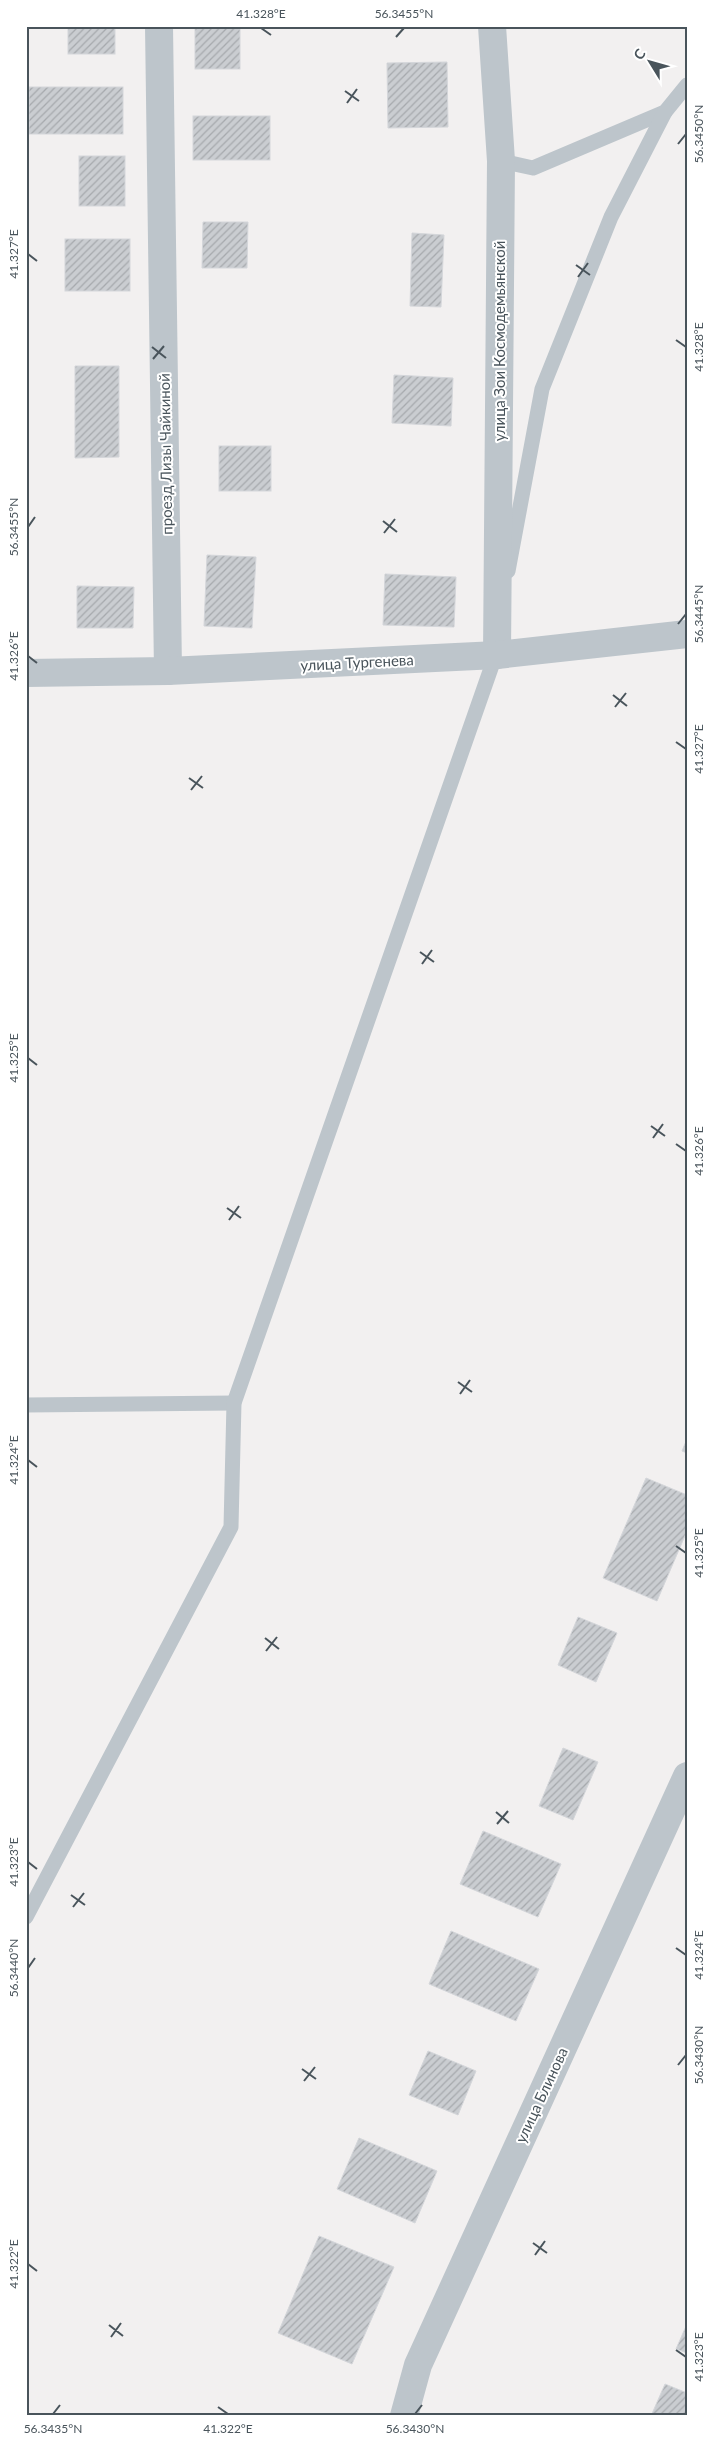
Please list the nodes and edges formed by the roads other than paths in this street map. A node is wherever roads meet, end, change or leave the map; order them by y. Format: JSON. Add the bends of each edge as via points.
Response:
{"nodes":[{"id":1,"x":159,"y":26,"type":"edge"},
{"id":2,"x":492,"y":26,"type":"edge"},
{"id":3,"x":687,"y":85,"type":"edge"},
{"id":4,"x":665,"y":112,"type":"junction"},
{"id":5,"x":501,"y":161,"type":"junction"},
{"id":6,"x":687,"y":634,"type":"edge"},
{"id":7,"x":497,"y":655,"type":"junction"},
{"id":8,"x":168,"y":671,"type":"junction"},
{"id":9,"x":26,"y":672,"type":"edge"},
{"id":10,"x":234,"y":1403,"type":"junction"},
{"id":11,"x":26,"y":1405,"type":"edge"},
{"id":12,"x":687,"y":1776,"type":"edge"},
{"id":13,"x":26,"y":1916,"type":"edge"},
{"id":14,"x":404,"y":2416,"type":"edge"}],
"edges":[{"from":1,"to":8,"type":"street","name":"проезд Лизы Чайкиной"},
{"from":2,"to":5,"type":"street","name":"улица Зои Космодемьянской"},
{"from":3,"to":4,"type":"lane"},
{"from":4,"to":5,"type":"lane","via":[[533,168]]},
{"from":4,"to":7,"type":"lane","via":[[611,217],[542,389],[508,571]]},
{"from":5,"to":7,"type":"street","name":"улица Зои Космодемьянской"},
{"from":6,"to":7,"type":"street","name":"улица Тургенева"},
{"from":7,"to":8,"type":"street","name":"улица Тургенева"},
{"from":7,"to":10,"type":"lane"},
{"from":8,"to":9,"type":"street","name":"улица Тургенева"},
{"from":10,"to":11,"type":"lane"},
{"from":10,"to":13,"type":"lane","via":[[231,1527]]},
{"from":12,"to":14,"type":"street","name":"улица Блинова","via":[[418,2365]]}]}
